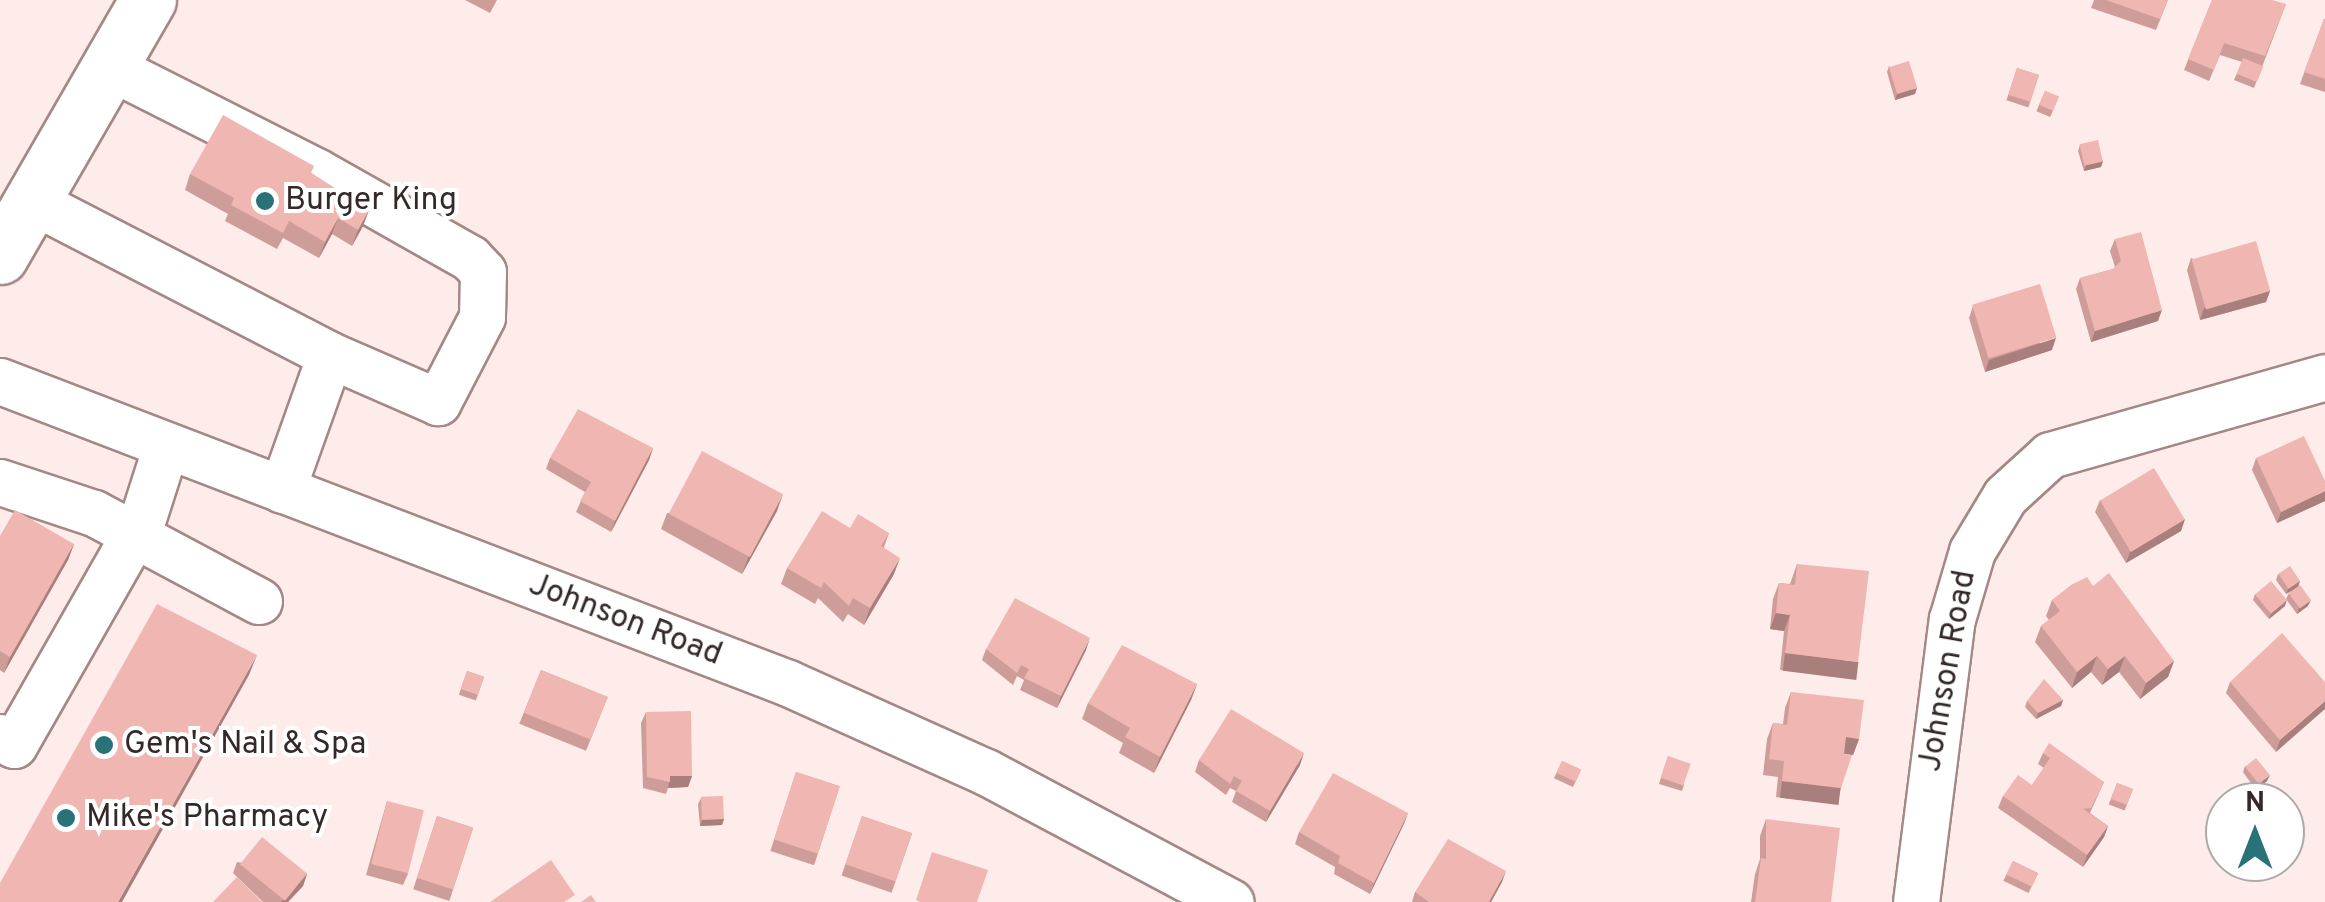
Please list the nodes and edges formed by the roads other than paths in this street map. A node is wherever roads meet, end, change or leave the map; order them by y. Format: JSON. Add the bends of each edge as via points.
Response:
{"nodes":[{"id":1,"x":148,"y":0,"type":"edge"},
{"id":2,"x":110,"y":67,"type":"junction"},
{"id":3,"x":32,"y":201,"type":"junction"},
{"id":4,"x":0,"y":256,"type":"edge"},
{"id":5,"x":330,"y":355,"type":"junction"},
{"id":6,"x":2325,"y":377,"type":"edge"},
{"id":7,"x":0,"y":381,"type":"edge"},
{"id":8,"x":166,"y":446,"type":"junction"},
{"id":9,"x":0,"y":482,"type":"edge"},
{"id":10,"x":282,"y":490,"type":"junction"},
{"id":11,"x":134,"y":532,"type":"junction"},
{"id":12,"x":259,"y":601,"type":"dead end"},
{"id":13,"x":5,"y":751,"type":"edge"},
{"id":14,"x":1231,"y":902,"type":"edge"},
{"id":15,"x":1916,"y":902,"type":"edge"}],
"edges":[{"from":1,"to":2,"type":"main road"},
{"from":2,"to":3,"type":"main road"},
{"from":2,"to":5,"type":"street","via":[[470,258],[484,272],[482,317],[438,402]]},
{"from":3,"to":4,"type":"main road"},
{"from":3,"to":5,"type":"street"},
{"from":5,"to":10,"type":"street"},
{"from":6,"to":15,"type":"street","name":"Johnson Road","via":[[2050,456],[2005,496],[1972,550],[1952,619]]},
{"from":7,"to":8,"type":"street","name":"Johnson Road"},
{"from":8,"to":10,"type":"street","name":"Johnson Road"},
{"from":8,"to":11,"type":"street"},
{"from":9,"to":11,"type":"street"},
{"from":10,"to":14,"type":"street","name":"Johnson Road","via":[[788,683],[986,772]]},
{"from":11,"to":12,"type":"street"},
{"from":11,"to":13,"type":"street"}]}
